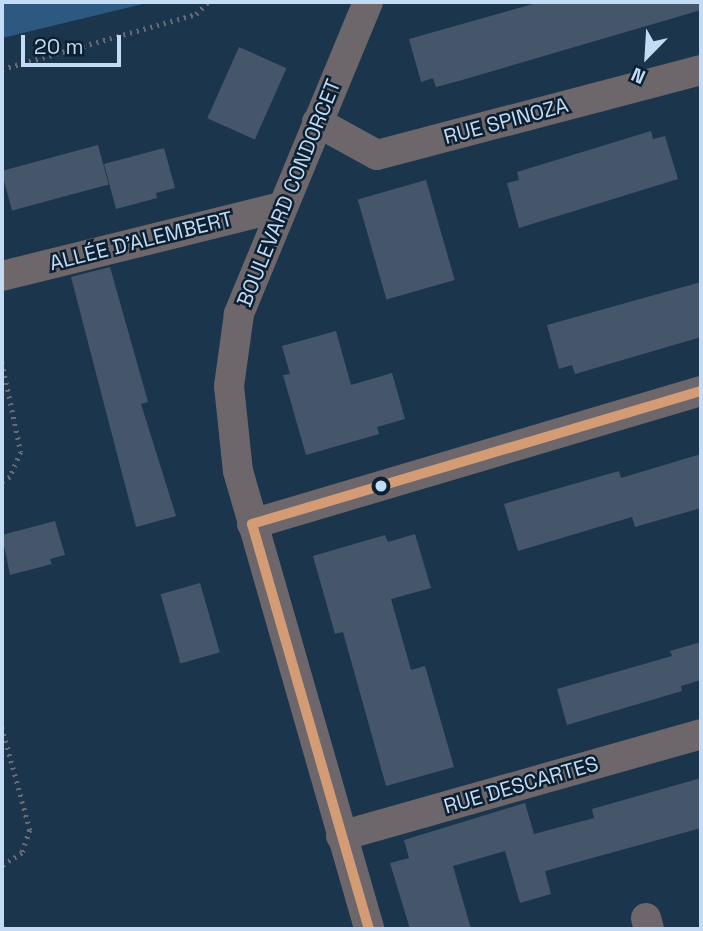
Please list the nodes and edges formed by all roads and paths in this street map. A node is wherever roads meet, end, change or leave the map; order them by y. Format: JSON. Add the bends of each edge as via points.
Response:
{"nodes":[{"id":1,"x":208,"y":2,"type":"edge"},
{"id":2,"x":368,"y":2,"type":"edge"},
{"id":3,"x":2,"y":69,"type":"edge"},
{"id":4,"x":701,"y":69,"type":"edge"},
{"id":5,"x":317,"y":122,"type":"junction"},
{"id":6,"x":280,"y":206,"type":"junction"},
{"id":7,"x":2,"y":276,"type":"edge"},
{"id":8,"x":2,"y":362,"type":"edge"},
{"id":9,"x":701,"y":391,"type":"edge"},
{"id":10,"x":2,"y":482,"type":"edge"},
{"id":11,"x":252,"y":524,"type":"junction"},
{"id":12,"x":2,"y":727,"type":"edge"},
{"id":13,"x":701,"y":734,"type":"edge"},
{"id":14,"x":341,"y":836,"type":"junction"},
{"id":15,"x":2,"y":866,"type":"edge"},
{"id":16,"x":369,"y":929,"type":"edge"}],
"edges":[{"from":1,"to":3,"type":"path","via":[[196,14]]},
{"from":2,"to":5,"type":"street","name":"BOULEVARD CONDORCET"},
{"from":4,"to":5,"type":"street","name":"RUE SPINOZA","via":[[377,155]]},
{"from":5,"to":6,"type":"street","name":"BOULEVARD CONDORCET"},
{"from":6,"to":7,"type":"street","name":"ALLÉE D'ALEMBERT"},
{"from":6,"to":11,"type":"street","name":"BOULEVARD CONDORCET","via":[[239,314],[229,386],[238,471]]},
{"from":8,"to":10,"type":"path","via":[[21,452],[10,477]]},
{"from":9,"to":11,"type":"street"},
{"from":11,"to":14,"type":"street","name":"BOULEVARD CONDORCET"},
{"from":12,"to":15,"type":"path","via":[[30,830],[22,853]]},
{"from":13,"to":14,"type":"street","name":"RUE DESCARTES"},
{"from":14,"to":16,"type":"street","name":"BOULEVARD CONDORCET"}]}
